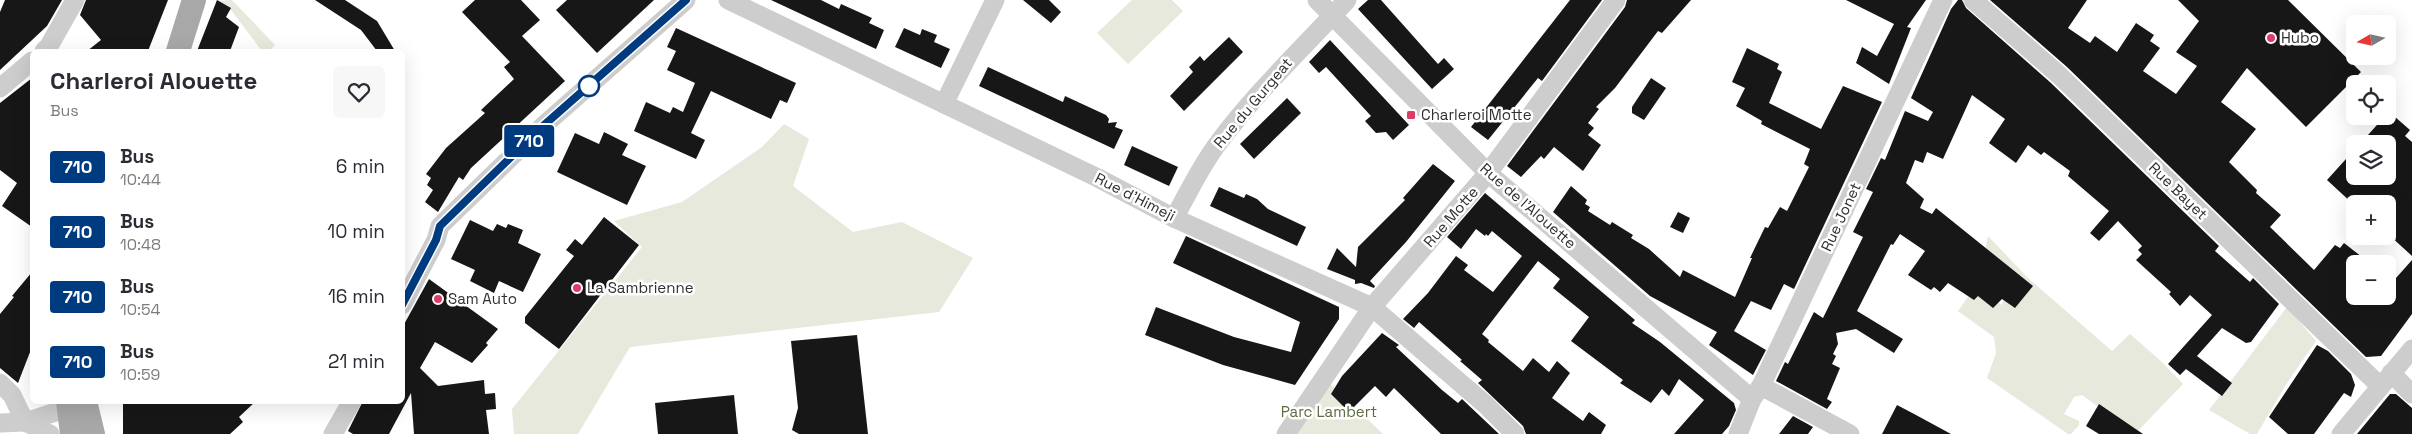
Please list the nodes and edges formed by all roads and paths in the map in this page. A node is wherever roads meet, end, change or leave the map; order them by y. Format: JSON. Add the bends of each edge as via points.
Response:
{"nodes":[{"id":1,"x":75,"y":0,"type":"edge"},
{"id":2,"x":194,"y":0,"type":"edge"},
{"id":3,"x":686,"y":0,"type":"edge"},
{"id":4,"x":728,"y":0,"type":"edge"},
{"id":5,"x":995,"y":0,"type":"edge"},
{"id":6,"x":1317,"y":0,"type":"edge"},
{"id":7,"x":1347,"y":0,"type":"edge"},
{"id":8,"x":1616,"y":0,"type":"edge"},
{"id":9,"x":1943,"y":0,"type":"edge"},
{"id":10,"x":1973,"y":0,"type":"edge"},
{"id":11,"x":1332,"y":16,"type":"junction"},
{"id":12,"x":46,"y":49,"type":"edge"},
{"id":13,"x":179,"y":49,"type":"edge"},
{"id":14,"x":30,"y":63,"type":"edge"},
{"id":15,"x":0,"y":88,"type":"edge"},
{"id":16,"x":944,"y":104,"type":"junction"},
{"id":17,"x":1488,"y":173,"type":"junction"},
{"id":18,"x":1174,"y":218,"type":"junction"},
{"id":19,"x":405,"y":299,"type":"edge"},
{"id":20,"x":1372,"y":307,"type":"junction"},
{"id":21,"x":2412,"y":349,"type":"edge"},
{"id":22,"x":2385,"y":380,"type":"junction"},
{"id":23,"x":0,"y":383,"type":"edge"},
{"id":24,"x":1757,"y":392,"type":"junction"},
{"id":25,"x":2412,"y":394,"type":"edge"},
{"id":26,"x":350,"y":404,"type":"edge"},
{"id":27,"x":77,"y":405,"type":"edge"},
{"id":28,"x":25,"y":422,"type":"junction"},
{"id":29,"x":0,"y":423,"type":"edge"},
{"id":30,"x":50,"y":434,"type":"edge"},
{"id":31,"x":72,"y":434,"type":"edge"},
{"id":32,"x":93,"y":434,"type":"edge"},
{"id":33,"x":334,"y":434,"type":"edge"},
{"id":34,"x":1286,"y":434,"type":"edge"},
{"id":35,"x":1515,"y":434,"type":"edge"},
{"id":36,"x":1738,"y":434,"type":"edge"},
{"id":37,"x":1850,"y":434,"type":"edge"},
{"id":38,"x":2341,"y":434,"type":"edge"}],
"edges":[{"from":1,"to":12,"type":"street"},
{"from":2,"to":13,"type":"main road"},
{"from":3,"to":19,"type":"street","via":[[543,126],[440,226]]},
{"from":4,"to":16,"type":"street","name":"Rue d'Himeji"},
{"from":5,"to":16,"type":"street"},
{"from":6,"to":11,"type":"street","name":"Rue de l'Alouette"},
{"from":7,"to":11,"type":"street","name":"Rue du Gurgeat"},
{"from":8,"to":17,"type":"street","name":"Rue Motte"},
{"from":9,"to":24,"type":"street","name":"Rue Jonet"},
{"from":10,"to":22,"type":"street","name":"Rue Bayet"},
{"from":11,"to":17,"type":"street","name":"Rue de l'Alouette"},
{"from":11,"to":18,"type":"street","name":"Rue du Gurgeat","via":[[1276,74],[1219,142]]},
{"from":14,"to":15,"type":"street"},
{"from":16,"to":18,"type":"street","name":"Rue d'Himeji"},
{"from":17,"to":20,"type":"street","name":"Rue Motte"},
{"from":17,"to":24,"type":"street","name":"Rue de l'Alouette"},
{"from":18,"to":20,"type":"street","name":"Rue d'Himeji"},
{"from":20,"to":34,"type":"street","name":"Rue Motte"},
{"from":20,"to":35,"type":"street","name":"Rue d'Himeji"},
{"from":21,"to":22,"type":"street"},
{"from":22,"to":25,"type":"street","name":"Rue Bayet"},
{"from":22,"to":38,"type":"street"},
{"from":23,"to":28,"type":"street","via":[[12,395]]},
{"from":24,"to":36,"type":"street","name":"Rue Jonet"},
{"from":24,"to":37,"type":"street","name":"Rue de l'Alouette"},
{"from":26,"to":33,"type":"street"},
{"from":27,"to":28,"type":"street"},
{"from":27,"to":31,"type":"main road"},
{"from":27,"to":32,"type":"main road"},
{"from":28,"to":29,"type":"street"},
{"from":28,"to":30,"type":"street"}]}
